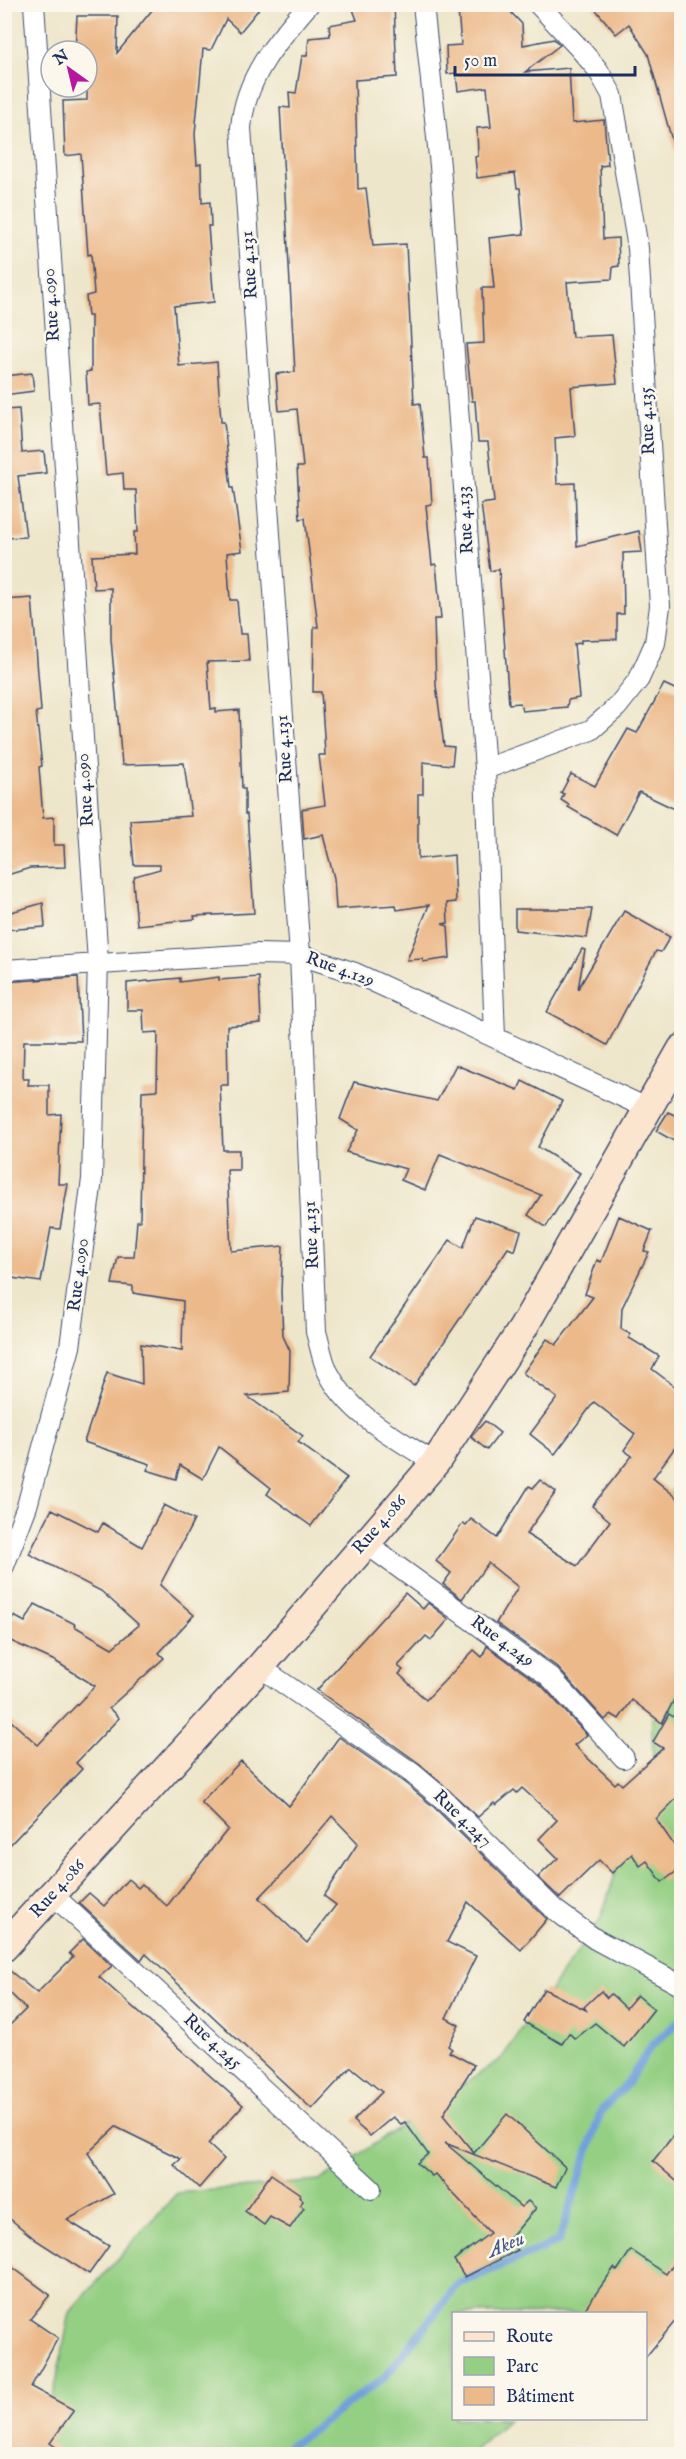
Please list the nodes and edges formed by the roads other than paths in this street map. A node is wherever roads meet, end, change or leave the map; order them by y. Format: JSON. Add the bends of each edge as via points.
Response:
{"nodes":[{"id":1,"x":34,"y":4,"type":"edge"},
{"id":2,"x":309,"y":4,"type":"edge"},
{"id":3,"x":423,"y":4,"type":"edge"},
{"id":4,"x":538,"y":4,"type":"edge"},
{"id":5,"x":485,"y":769,"type":"junction"},
{"id":6,"x":300,"y":955,"type":"junction"},
{"id":7,"x":98,"y":962,"type":"junction"},
{"id":8,"x":4,"y":970,"type":"edge"},
{"id":9,"x":495,"y":1037,"type":"junction"},
{"id":10,"x":679,"y":1058,"type":"edge"},
{"id":11,"x":650,"y":1109,"type":"junction"},
{"id":12,"x":435,"y":1463,"type":"junction"},
{"id":13,"x":365,"y":1543,"type":"junction"},
{"id":14,"x":4,"y":1566,"type":"edge"},
{"id":15,"x":260,"y":1667,"type":"junction"},
{"id":16,"x":624,"y":1758,"type":"dead end"},
{"id":17,"x":53,"y":1894,"type":"junction"},
{"id":18,"x":4,"y":1947,"type":"edge"},
{"id":19,"x":681,"y":1986,"type":"edge"},
{"id":20,"x":371,"y":2189,"type":"dead end"}],
"edges":[{"from":1,"to":7,"type":"street","name":"Rue 4.090"},
{"from":2,"to":6,"type":"street","name":"Rue 4.131","via":[[270,50],[243,106],[241,128]]},
{"from":3,"to":5,"type":"street","name":"Rue 4.133","via":[[440,166]]},
{"from":4,"to":5,"type":"street","name":"Rue 4.135","via":[[598,70],[612,95],[638,248],[660,606],[651,652],[639,679],[616,707],[591,730]]},
{"from":5,"to":9,"type":"street","name":"Rue 4.133"},
{"from":6,"to":7,"type":"street","name":"Rue 4.129"},
{"from":6,"to":9,"type":"street","name":"Rue 4.129","via":[[355,973]]},
{"from":6,"to":12,"type":"street","name":"Rue 4.131","via":[[316,1332],[328,1372],[346,1400]]},
{"from":7,"to":8,"type":"street","name":"Rue 4.129"},
{"from":7,"to":14,"type":"street","name":"Rue 4.090","via":[[92,1179],[70,1347],[27,1506]]},
{"from":9,"to":11,"type":"street","name":"Rue 4.129"},
{"from":10,"to":11,"type":"street","name":"Rue 4.086"},
{"from":11,"to":12,"type":"street","name":"Rue 4.086","via":[[523,1328]]},
{"from":12,"to":13,"type":"street","name":"Rue 4.086"},
{"from":13,"to":15,"type":"street","name":"Rue 4.086"},
{"from":13,"to":16,"type":"street","name":"Rue 4.249","via":[[550,1677]]},
{"from":15,"to":17,"type":"street","name":"Rue 4.086"},
{"from":15,"to":19,"type":"street","name":"Rue 4.247","via":[[412,1773],[555,1910],[595,1939]]},
{"from":17,"to":18,"type":"street","name":"Rue 4.086"},
{"from":17,"to":20,"type":"street","name":"Rue 4.245"}]}
